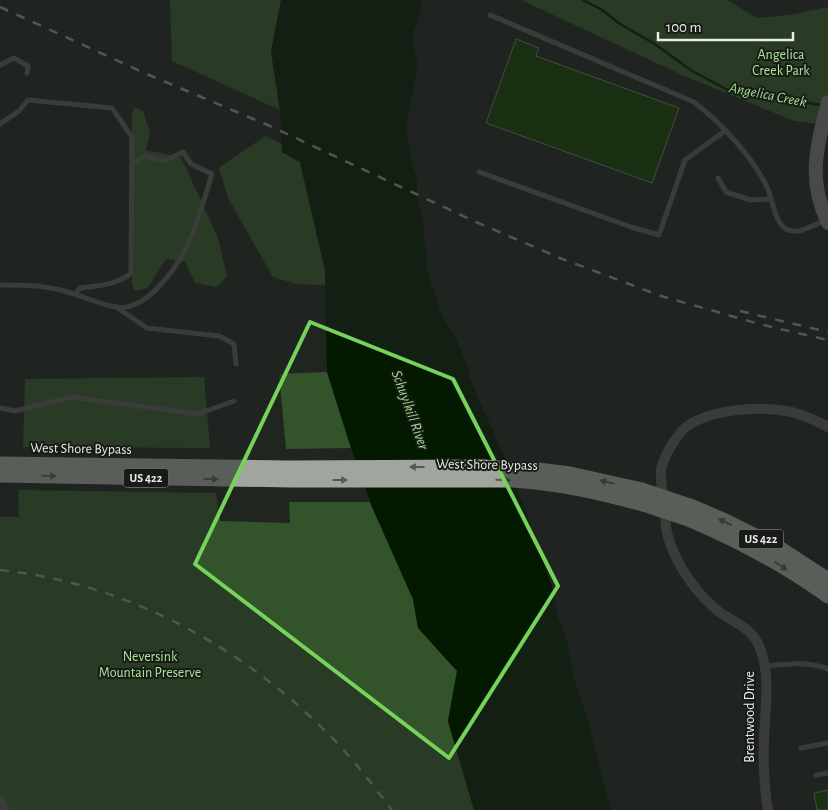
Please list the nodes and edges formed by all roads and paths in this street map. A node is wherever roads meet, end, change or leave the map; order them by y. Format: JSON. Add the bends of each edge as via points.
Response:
{"nodes":[{"id":1,"x":490,"y":15,"type":"dead end"},
{"id":2,"x":0,"y":65,"type":"edge"},
{"id":3,"x":27,"y":73,"type":"dead end"},
{"id":4,"x":828,"y":102,"type":"edge"},
{"id":5,"x":2,"y":120,"type":"edge"},
{"id":6,"x":0,"y":124,"type":"edge"},
{"id":7,"x":725,"y":131,"type":"junction"},
{"id":8,"x":132,"y":164,"type":"junction"},
{"id":9,"x":479,"y":172,"type":"dead end"},
{"id":10,"x":718,"y":178,"type":"dead end"},
{"id":11,"x":771,"y":199,"type":"junction"},
{"id":12,"x":827,"y":221,"type":"edge"},
{"id":13,"x":0,"y":285,"type":"edge"},
{"id":14,"x":76,"y":294,"type":"junction"},
{"id":15,"x":116,"y":307,"type":"junction"},
{"id":16,"x":236,"y":364,"type":"dead end"},
{"id":17,"x":234,"y":401,"type":"dead end"},
{"id":18,"x":0,"y":408,"type":"edge"},
{"id":19,"x":828,"y":427,"type":"edge"},
{"id":20,"x":0,"y":464,"type":"edge"},
{"id":21,"x":290,"y":474,"type":"junction"},
{"id":22,"x":0,"y":476,"type":"edge"},
{"id":23,"x":690,"y":513,"type":"junction"},
{"id":24,"x":828,"y":580,"type":"edge"},
{"id":25,"x":828,"y":596,"type":"edge"},
{"id":26,"x":764,"y":666,"type":"junction"},
{"id":27,"x":828,"y":669,"type":"edge"},
{"id":28,"x":828,"y":743,"type":"edge"},
{"id":29,"x":800,"y":748,"type":"dead end"},
{"id":30,"x":828,"y":773,"type":"edge"},
{"id":31,"x":816,"y":775,"type":"dead end"},
{"id":32,"x":0,"y":800,"type":"edge"},
{"id":33,"x":5,"y":810,"type":"edge"},
{"id":34,"x":768,"y":810,"type":"edge"}],
"edges":[{"from":1,"to":7,"type":"lane","via":[[694,102]]},
{"from":2,"to":3,"type":"lane","via":[[14,58],[28,66]]},
{"from":4,"to":12,"type":"main road","via":[[815,173],[817,192]]},
{"from":5,"to":6,"type":"lane"},
{"from":5,"to":8,"type":"lane","via":[[19,111],[28,100],[112,108],[132,137]]},
{"from":7,"to":9,"type":"lane","via":[[685,160],[658,236]]},
{"from":7,"to":11,"type":"lane","via":[[751,160]]},
{"from":8,"to":14,"type":"lane","via":[[131,273],[122,280],[80,288]]},
{"from":8,"to":15,"type":"lane","via":[[144,156],[166,161],[183,152],[191,164],[212,174],[190,239],[173,268],[142,302]]},
{"from":10,"to":11,"type":"lane","via":[[726,192],[751,200]]},
{"from":11,"to":12,"type":"lane","via":[[781,225],[789,230],[800,230]]},
{"from":13,"to":14,"type":"lane","via":[[41,286]]},
{"from":14,"to":15,"type":"lane"},
{"from":15,"to":16,"type":"lane","via":[[147,328],[220,336],[234,344]]},
{"from":17,"to":18,"type":"lane","via":[[198,414],[71,398],[15,411]]},
{"from":19,"to":26,"type":"street","name":"Brentwood Drive","via":[[812,418],[786,411],[739,410],[709,416],[686,427],[666,454],[661,471],[667,533],[679,564],[719,612],[752,634],[760,647]]},
{"from":20,"to":21,"type":"highway","name":"West Shore Bypass","number":"US 422"},
{"from":22,"to":21,"type":"highway","name":"West Shore Bypass","number":"US 422","one_way":true},
{"from":21,"to":23,"type":"highway","name":"West Shore Bypass","number":"US 422","bridge":true,"via":[[573,481],[643,497]]},
{"from":24,"to":23,"type":"highway","name":"West Shore Bypass","number":"US 422","one_way":true,"via":[[780,548],[723,520]]},
{"from":23,"to":25,"type":"highway","name":"West Shore Bypass","number":"US 422","one_way":true},
{"from":26,"to":27,"type":"lane","via":[[797,663]]},
{"from":26,"to":34,"type":"street","name":"Brentwood Drive","via":[[764,772]]},
{"from":28,"to":29,"type":"lane"},
{"from":30,"to":31,"type":"lane"},
{"from":32,"to":33,"type":"street"}]}
